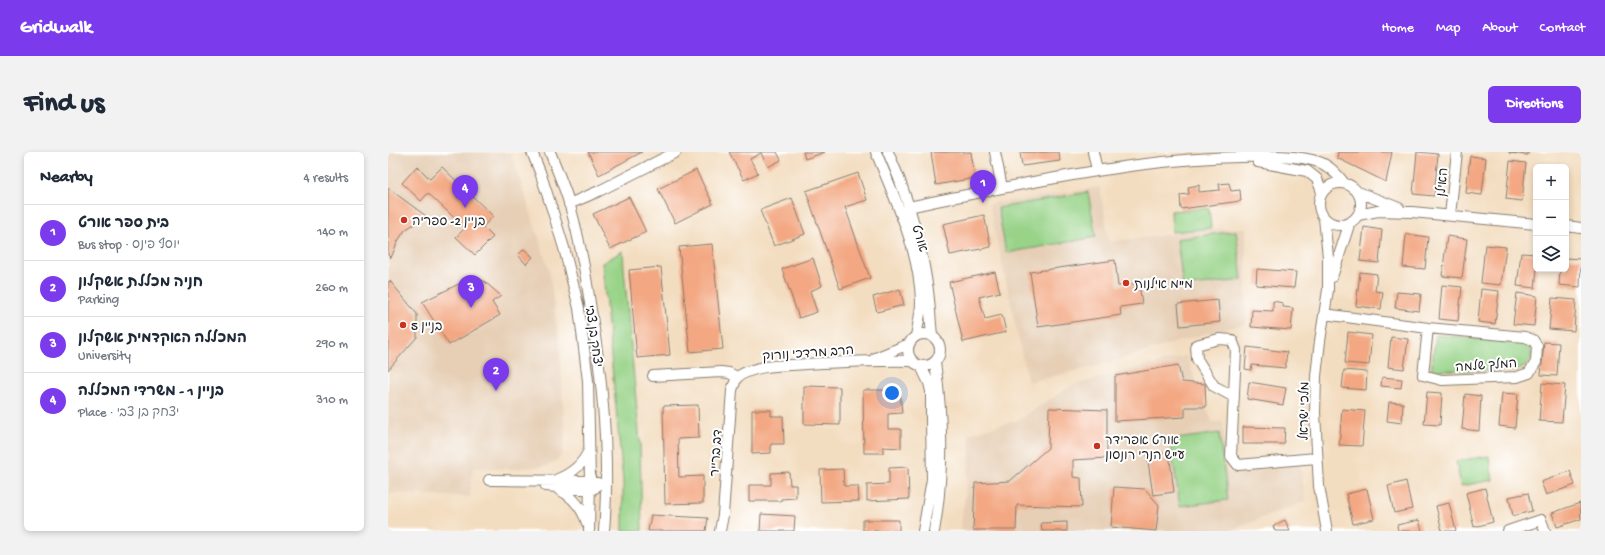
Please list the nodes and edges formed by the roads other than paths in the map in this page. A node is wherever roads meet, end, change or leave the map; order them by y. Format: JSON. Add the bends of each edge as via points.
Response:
{"nodes":[{"id":1,"x":532,"y":152,"type":"edge"},
{"id":2,"x":550,"y":152,"type":"edge"},
{"id":3,"x":676,"y":152,"type":"edge"},
{"id":4,"x":876,"y":152,"type":"edge"},
{"id":5,"x":888,"y":152,"type":"edge"},
{"id":6,"x":995,"y":152,"type":"edge"},
{"id":7,"x":1093,"y":152,"type":"edge"},
{"id":8,"x":1457,"y":152,"type":"edge"},
{"id":9,"x":1310,"y":156,"type":"edge"},
{"id":10,"x":1206,"y":158,"type":"junction"},
{"id":11,"x":1097,"y":170,"type":"junction"},
{"id":12,"x":1306,"y":172,"type":"junction"},
{"id":13,"x":1344,"y":183,"type":"junction"},
{"id":14,"x":1002,"y":188,"type":"junction"},
{"id":15,"x":1322,"y":192,"type":"junction"},
{"id":16,"x":1358,"y":192,"type":"junction"},
{"id":17,"x":570,"y":204,"type":"junction"},
{"id":18,"x":910,"y":207,"type":"junction"},
{"id":19,"x":1412,"y":212,"type":"junction"},
{"id":20,"x":1450,"y":215,"type":"junction"},
{"id":21,"x":902,"y":218,"type":"junction"},
{"id":22,"x":1324,"y":218,"type":"junction"},
{"id":23,"x":1354,"y":219,"type":"junction"},
{"id":24,"x":1533,"y":224,"type":"edge"},
{"id":25,"x":1569,"y":226,"type":"edge"},
{"id":26,"x":1581,"y":228,"type":"edge"},
{"id":27,"x":1328,"y":290,"type":"junction"},
{"id":28,"x":1324,"y":314,"type":"junction"},
{"id":29,"x":1428,"y":328,"type":"junction"},
{"id":30,"x":932,"y":335,"type":"junction"},
{"id":31,"x":916,"y":336,"type":"junction"},
{"id":32,"x":909,"y":344,"type":"junction"},
{"id":33,"x":872,"y":360,"type":"junction"},
{"id":34,"x":935,"y":362,"type":"junction"},
{"id":35,"x":917,"y":363,"type":"junction"},
{"id":36,"x":653,"y":376,"type":"dead end"},
{"id":37,"x":738,"y":377,"type":"junction"},
{"id":38,"x":1234,"y":396,"type":"junction"},
{"id":39,"x":590,"y":446,"type":"junction"},
{"id":40,"x":1316,"y":458,"type":"junction"},
{"id":41,"x":494,"y":480,"type":"dead end"},
{"id":42,"x":551,"y":483,"type":"junction"},
{"id":43,"x":590,"y":485,"type":"junction"},
{"id":44,"x":605,"y":485,"type":"junction"},
{"id":45,"x":589,"y":531,"type":"edge"},
{"id":46,"x":604,"y":531,"type":"edge"},
{"id":47,"x":720,"y":531,"type":"edge"},
{"id":48,"x":923,"y":531,"type":"edge"},
{"id":49,"x":934,"y":531,"type":"edge"},
{"id":50,"x":1328,"y":531,"type":"edge"},
{"id":51,"x":1508,"y":531,"type":"edge"},
{"id":52,"x":1544,"y":531,"type":"edge"}],
"edges":[{"from":1,"to":39,"type":"street","name":"יצחק בן צבי","via":[[564,248],[579,308],[588,380]]},
{"from":2,"to":17,"type":"street","name":"יצחק בן צבי"},
{"from":3,"to":17,"type":"street"},
{"from":4,"to":21,"type":"street","name":"אורט"},
{"from":5,"to":18,"type":"street","name":"אורט"},
{"from":6,"to":14,"type":"street"},
{"from":7,"to":11,"type":"street"},
{"from":8,"to":20,"type":"street","name":"האילן"},
{"from":9,"to":10,"type":"street"},
{"from":9,"to":12,"type":"street"},
{"from":9,"to":13,"type":"street","via":[[1327,166]]},
{"from":10,"to":11,"type":"street"},
{"from":10,"to":12,"type":"street","via":[[1259,162]]},
{"from":11,"to":14,"type":"street"},
{"from":12,"to":15,"type":"street","via":[[1317,179]]},
{"from":13,"to":15,"type":"street","via":[[1332,184]]},
{"from":13,"to":16,"type":"street"},
{"from":14,"to":18,"type":"street"},
{"from":15,"to":22,"type":"street","via":[[1319,205]]},
{"from":16,"to":19,"type":"street","via":[[1390,206]]},
{"from":16,"to":23,"type":"street","via":[[1361,204]]},
{"from":17,"to":44,"type":"street","name":"יצחק בן צבי","via":[[580,242],[601,378]]},
{"from":18,"to":21,"type":"street"},
{"from":18,"to":30,"type":"street","name":"אורט","via":[[927,284]]},
{"from":19,"to":20,"type":"street"},
{"from":19,"to":23,"type":"street","via":[[1378,211]]},
{"from":20,"to":24,"type":"street"},
{"from":21,"to":31,"type":"street","name":"אורט","via":[[913,253],[919,285],[921,302]]},
{"from":22,"to":23,"type":"street","via":[[1343,225]]},
{"from":22,"to":27,"type":"street","name":"מלכי ישראל"},
{"from":23,"to":27,"type":"street","name":"מלכי ישראל","via":[[1341,247]]},
{"from":25,"to":26,"type":"street"},
{"from":27,"to":28,"type":"street","name":"מלכי ישראל"},
{"from":28,"to":29,"type":"street","name":"המלך שלמה"},
{"from":28,"to":40,"type":"street","name":"מלכי ישראל","via":[[1316,376]]},
{"from":29,"to":29,"type":"street","name":"המלך שלמה","via":[[1423,375],[1442,380],[1517,376],[1529,373],[1534,367],[1537,346],[1533,340],[1525,337]]},
{"from":30,"to":31,"type":"street"},
{"from":30,"to":34,"type":"street","via":[[940,348]]},
{"from":31,"to":32,"type":"street"},
{"from":32,"to":33,"type":"street","name":"הרב מרדכי נורוק"},
{"from":32,"to":35,"type":"street","via":[[908,353]]},
{"from":33,"to":35,"type":"street","name":"הרב מרדכי נורוק"},
{"from":33,"to":37,"type":"street","name":"הרב מרדכי נורוק","via":[[768,367]]},
{"from":34,"to":35,"type":"street","via":[[929,365]]},
{"from":34,"to":49,"type":"street","via":[[942,456]]},
{"from":35,"to":48,"type":"street","via":[[929,383],[930,390],[932,479]]},
{"from":36,"to":37,"type":"street","via":[[721,372]]},
{"from":37,"to":47,"type":"street","name":"דב ברייר","via":[[732,390]]},
{"from":38,"to":38,"type":"street","via":[[1214,386],[1197,359],[1196,345],[1219,339],[1232,340],[1236,350]]},
{"from":38,"to":40,"type":"street","via":[[1231,456],[1238,465]]},
{"from":39,"to":42,"type":"street","via":[[579,467]]},
{"from":39,"to":43,"type":"street","name":"יצחק בן צבי"},
{"from":40,"to":50,"type":"street","name":"מלכי ישראל"},
{"from":41,"to":42,"type":"street"},
{"from":42,"to":43,"type":"street"},
{"from":42,"to":45,"type":"street","via":[[576,502],[586,518]]},
{"from":43,"to":44,"type":"street"},
{"from":43,"to":45,"type":"street","name":"יצחק בן צבי"},
{"from":44,"to":46,"type":"street","name":"יצחק בן צבי"},
{"from":51,"to":52,"type":"street","via":[[1541,520]]}]}
